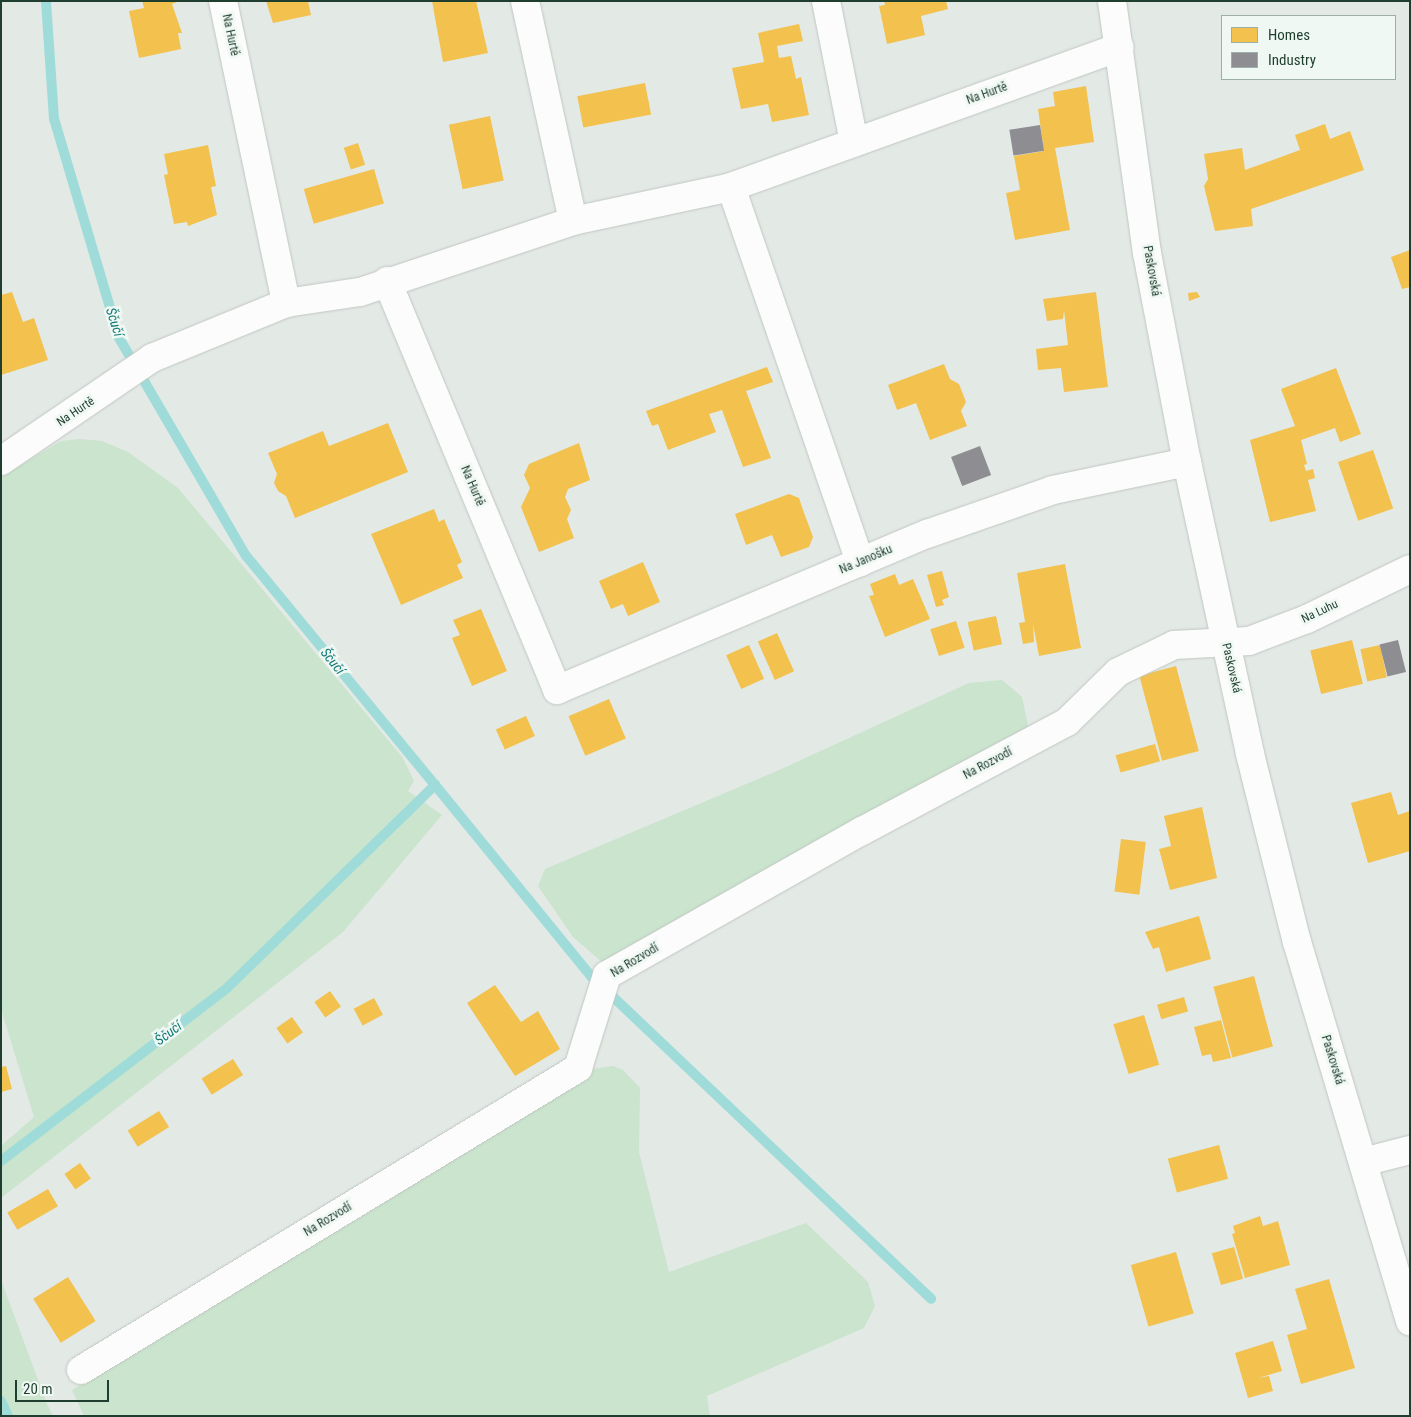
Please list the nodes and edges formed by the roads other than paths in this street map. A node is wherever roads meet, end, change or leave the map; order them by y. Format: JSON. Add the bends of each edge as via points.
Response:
{"nodes":[{"id":1,"x":223,"y":1,"type":"edge"},
{"id":2,"x":525,"y":1,"type":"edge"},
{"id":3,"x":826,"y":1,"type":"edge"},
{"id":4,"x":1112,"y":1,"type":"edge"},
{"id":5,"x":1120,"y":47,"type":"junction"},
{"id":6,"x":854,"y":142,"type":"junction"},
{"id":7,"x":731,"y":187,"type":"junction"},
{"id":8,"x":573,"y":221,"type":"junction"},
{"id":9,"x":387,"y":281,"type":"junction"},
{"id":10,"x":286,"y":303,"type":"junction"},
{"id":11,"x":1,"y":461,"type":"edge"},
{"id":12,"x":1187,"y":462,"type":"junction"},
{"id":13,"x":860,"y":562,"type":"junction"},
{"id":14,"x":1410,"y":569,"type":"edge"},
{"id":15,"x":1225,"y":641,"type":"junction"},
{"id":16,"x":557,"y":690,"type":"joint"},
{"id":17,"x":1410,"y":1150,"type":"edge"},
{"id":18,"x":1362,"y":1162,"type":"junction"},
{"id":19,"x":1410,"y":1322,"type":"edge"},
{"id":20,"x":82,"y":1370,"type":"dead end"}],
"edges":[{"from":1,"to":10,"type":"street","name":"Na Hurtě"},
{"from":2,"to":8,"type":"street"},
{"from":3,"to":6,"type":"street"},
{"from":4,"to":5,"type":"street","name":"Paskovská"},
{"from":5,"to":6,"type":"street","name":"Na Hurtě"},
{"from":5,"to":12,"type":"street","name":"Paskovská","via":[[1148,253]]},
{"from":6,"to":7,"type":"street","name":"Na Hurtě"},
{"from":7,"to":8,"type":"street","name":"Na Hurtě"},
{"from":7,"to":13,"type":"street"},
{"from":8,"to":9,"type":"street","name":"Na Hurtě"},
{"from":9,"to":10,"type":"street","name":"Na Hurtě","via":[[360,292]]},
{"from":9,"to":16,"type":"street","name":"Na Hurtě"},
{"from":10,"to":11,"type":"street","name":"Na Hurtě","via":[[152,358]]},
{"from":12,"to":13,"type":"street","name":"Na Janošku","via":[[1053,490],[927,534]]},
{"from":12,"to":15,"type":"street","name":"Paskovská"},
{"from":13,"to":16,"type":"street","name":"Na Janošku"},
{"from":14,"to":15,"type":"street","name":"Na Luhu","via":[[1307,619],[1249,641]]},
{"from":15,"to":18,"type":"street","name":"Paskovská","via":[[1297,942]]},
{"from":15,"to":20,"type":"street","name":"Na Rozvodí","via":[[1174,646],[1118,672],[1067,722],[862,831],[607,976],[578,1068]]},
{"from":17,"to":18,"type":"street"},
{"from":18,"to":19,"type":"street","name":"Paskovská"}]}
